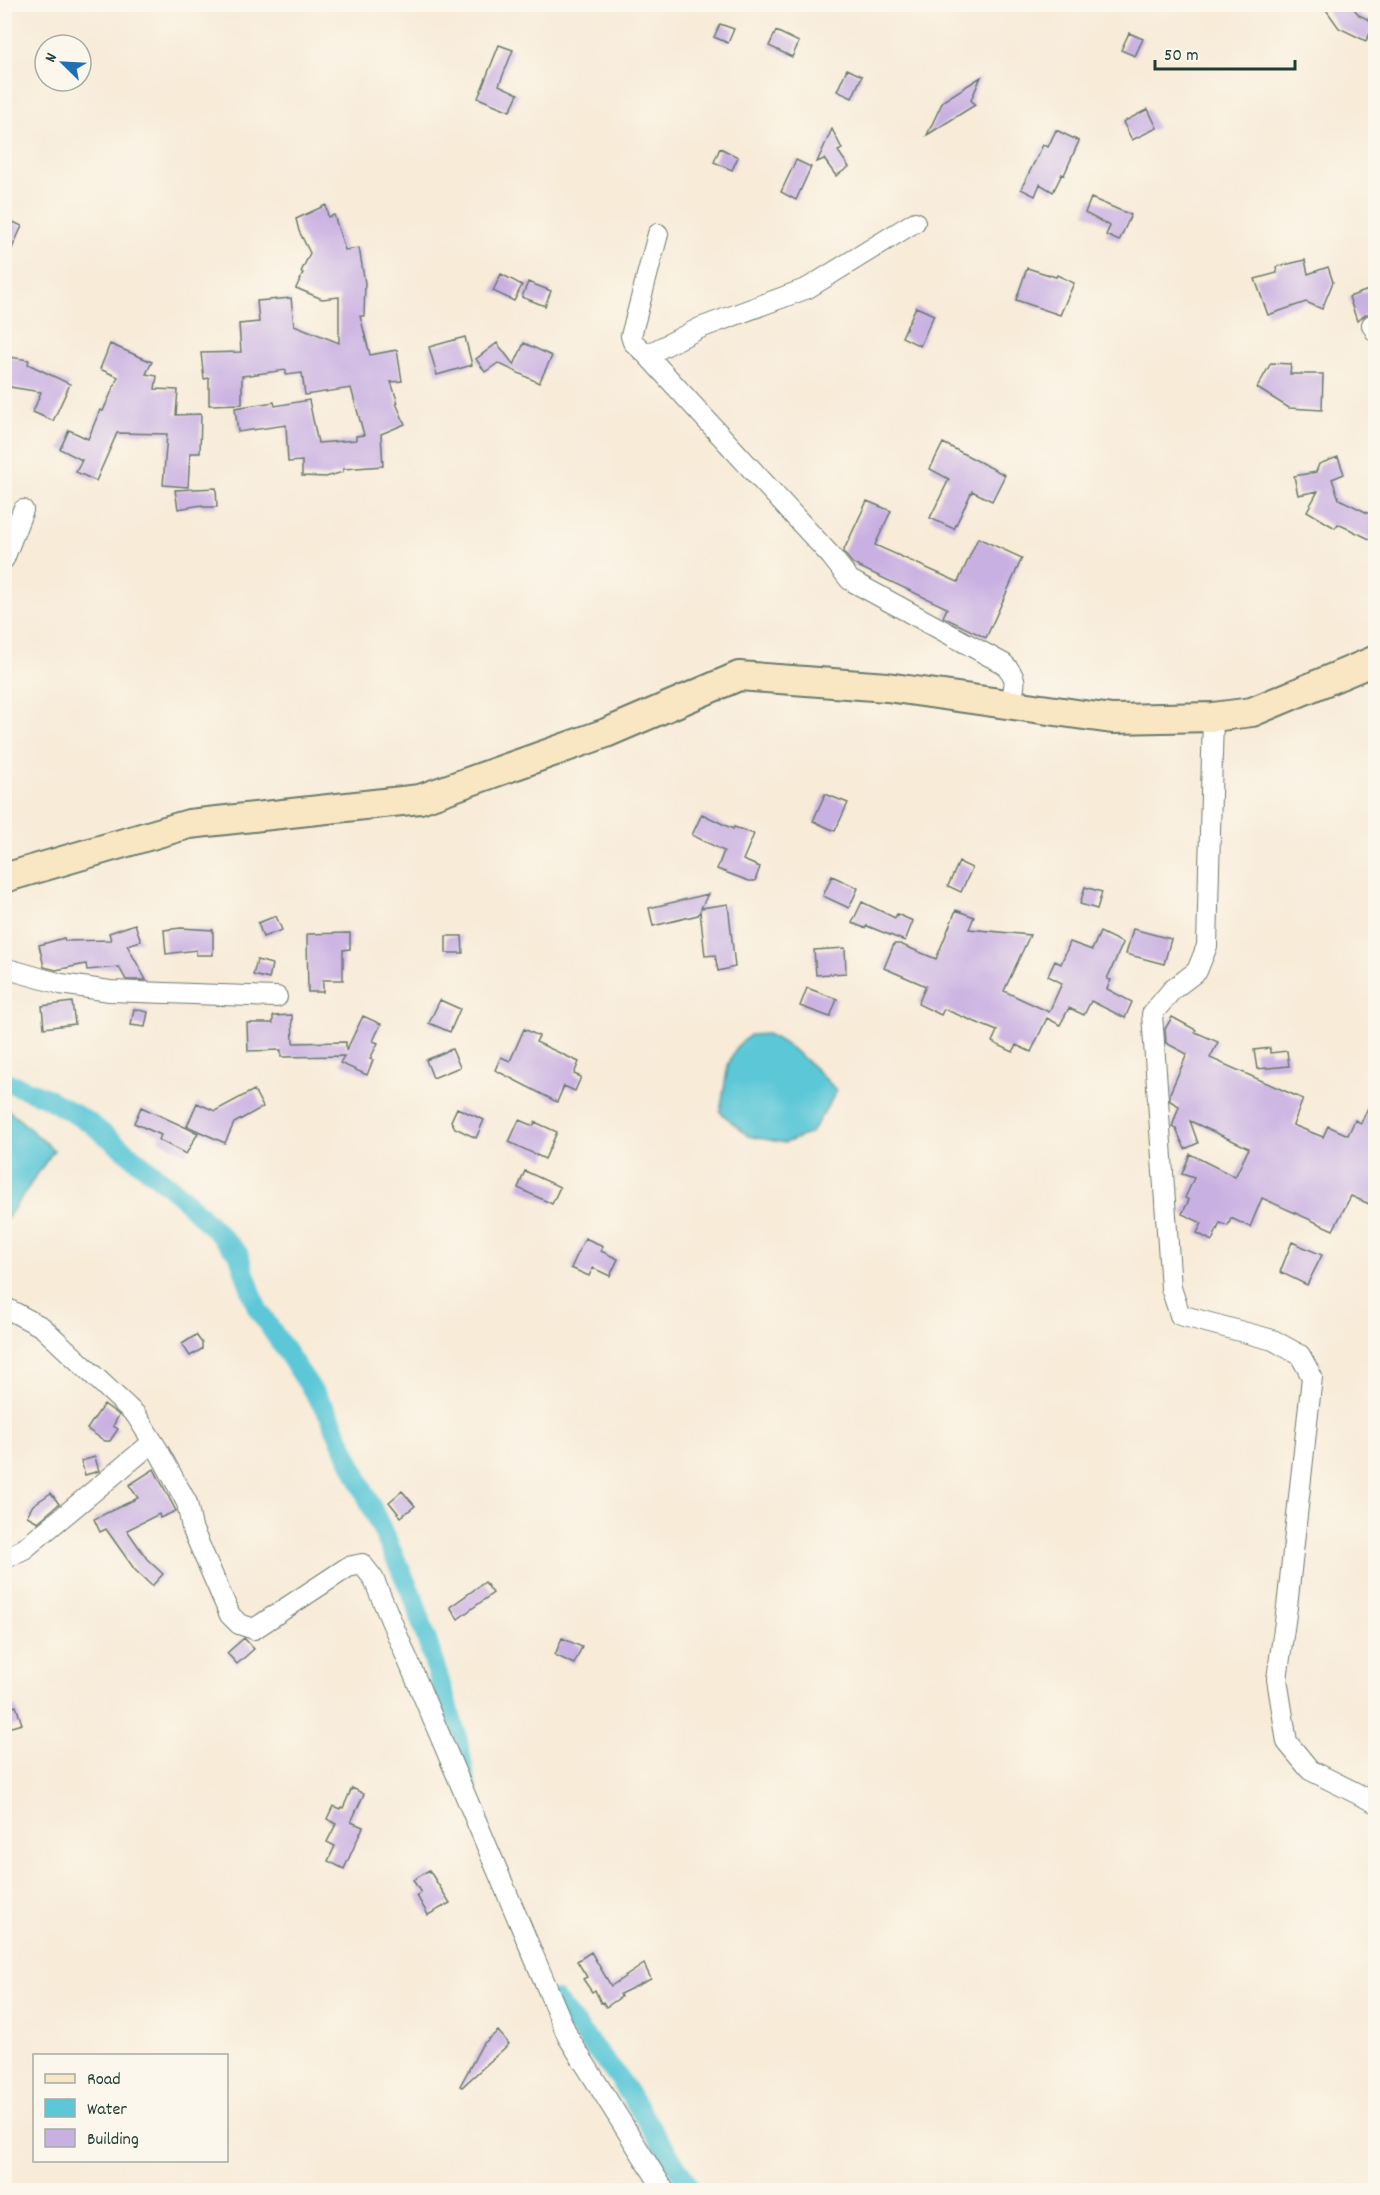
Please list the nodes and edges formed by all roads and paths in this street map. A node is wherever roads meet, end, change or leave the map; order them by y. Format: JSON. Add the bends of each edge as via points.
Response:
{"nodes":[{"id":1,"x":915,"y":222,"type":"dead end"},
{"id":2,"x":658,"y":234,"type":"dead end"},
{"id":3,"x":647,"y":355,"type":"junction"},
{"id":4,"x":23,"y":510,"type":"dead end"},
{"id":5,"x":4,"y":559,"type":"edge"},
{"id":6,"x":1376,"y":660,"type":"edge"},
{"id":7,"x":1010,"y":704,"type":"junction"},
{"id":8,"x":1213,"y":717,"type":"junction"},
{"id":9,"x":4,"y":878,"type":"edge"},
{"id":10,"x":4,"y":968,"type":"edge"},
{"id":11,"x":277,"y":997,"type":"dead end"},
{"id":12,"x":4,"y":1307,"type":"edge"},
{"id":13,"x":153,"y":1442,"type":"junction"},
{"id":14,"x":4,"y":1559,"type":"edge"},
{"id":15,"x":1376,"y":1803,"type":"edge"},
{"id":16,"x":664,"y":2190,"type":"edge"}],
"edges":[{"from":1,"to":3,"type":"street","via":[[808,288],[700,328]]},
{"from":2,"to":3,"type":"street","via":[[631,336]]},
{"from":3,"to":7,"type":"street","via":[[850,579],[1004,664],[1016,681]]},
{"from":4,"to":5,"type":"street"},
{"from":6,"to":8,"type":"street","via":[[1252,712]]},
{"from":7,"to":8,"type":"street","via":[[1112,719]]},
{"from":7,"to":9,"type":"street","via":[[887,687],[739,676],[606,733],[420,799],[189,824]]},
{"from":8,"to":15,"type":"street","via":[[1207,946],[1197,971],[1172,990],[1152,1014],[1171,1288],[1180,1315],[1273,1340],[1300,1355],[1312,1377],[1277,1679],[1287,1742],[1310,1770]]},
{"from":10,"to":11,"type":"street","via":[[61,984],[110,991]]},
{"from":12,"to":13,"type":"street","via":[[42,1327],[136,1415]]},
{"from":13,"to":14,"type":"street","via":[[24,1549]]},
{"from":13,"to":16,"type":"street","via":[[187,1503],[192,1528],[231,1615],[239,1624],[254,1629],[348,1568],[362,1564],[373,1578],[568,2037]]}]}
